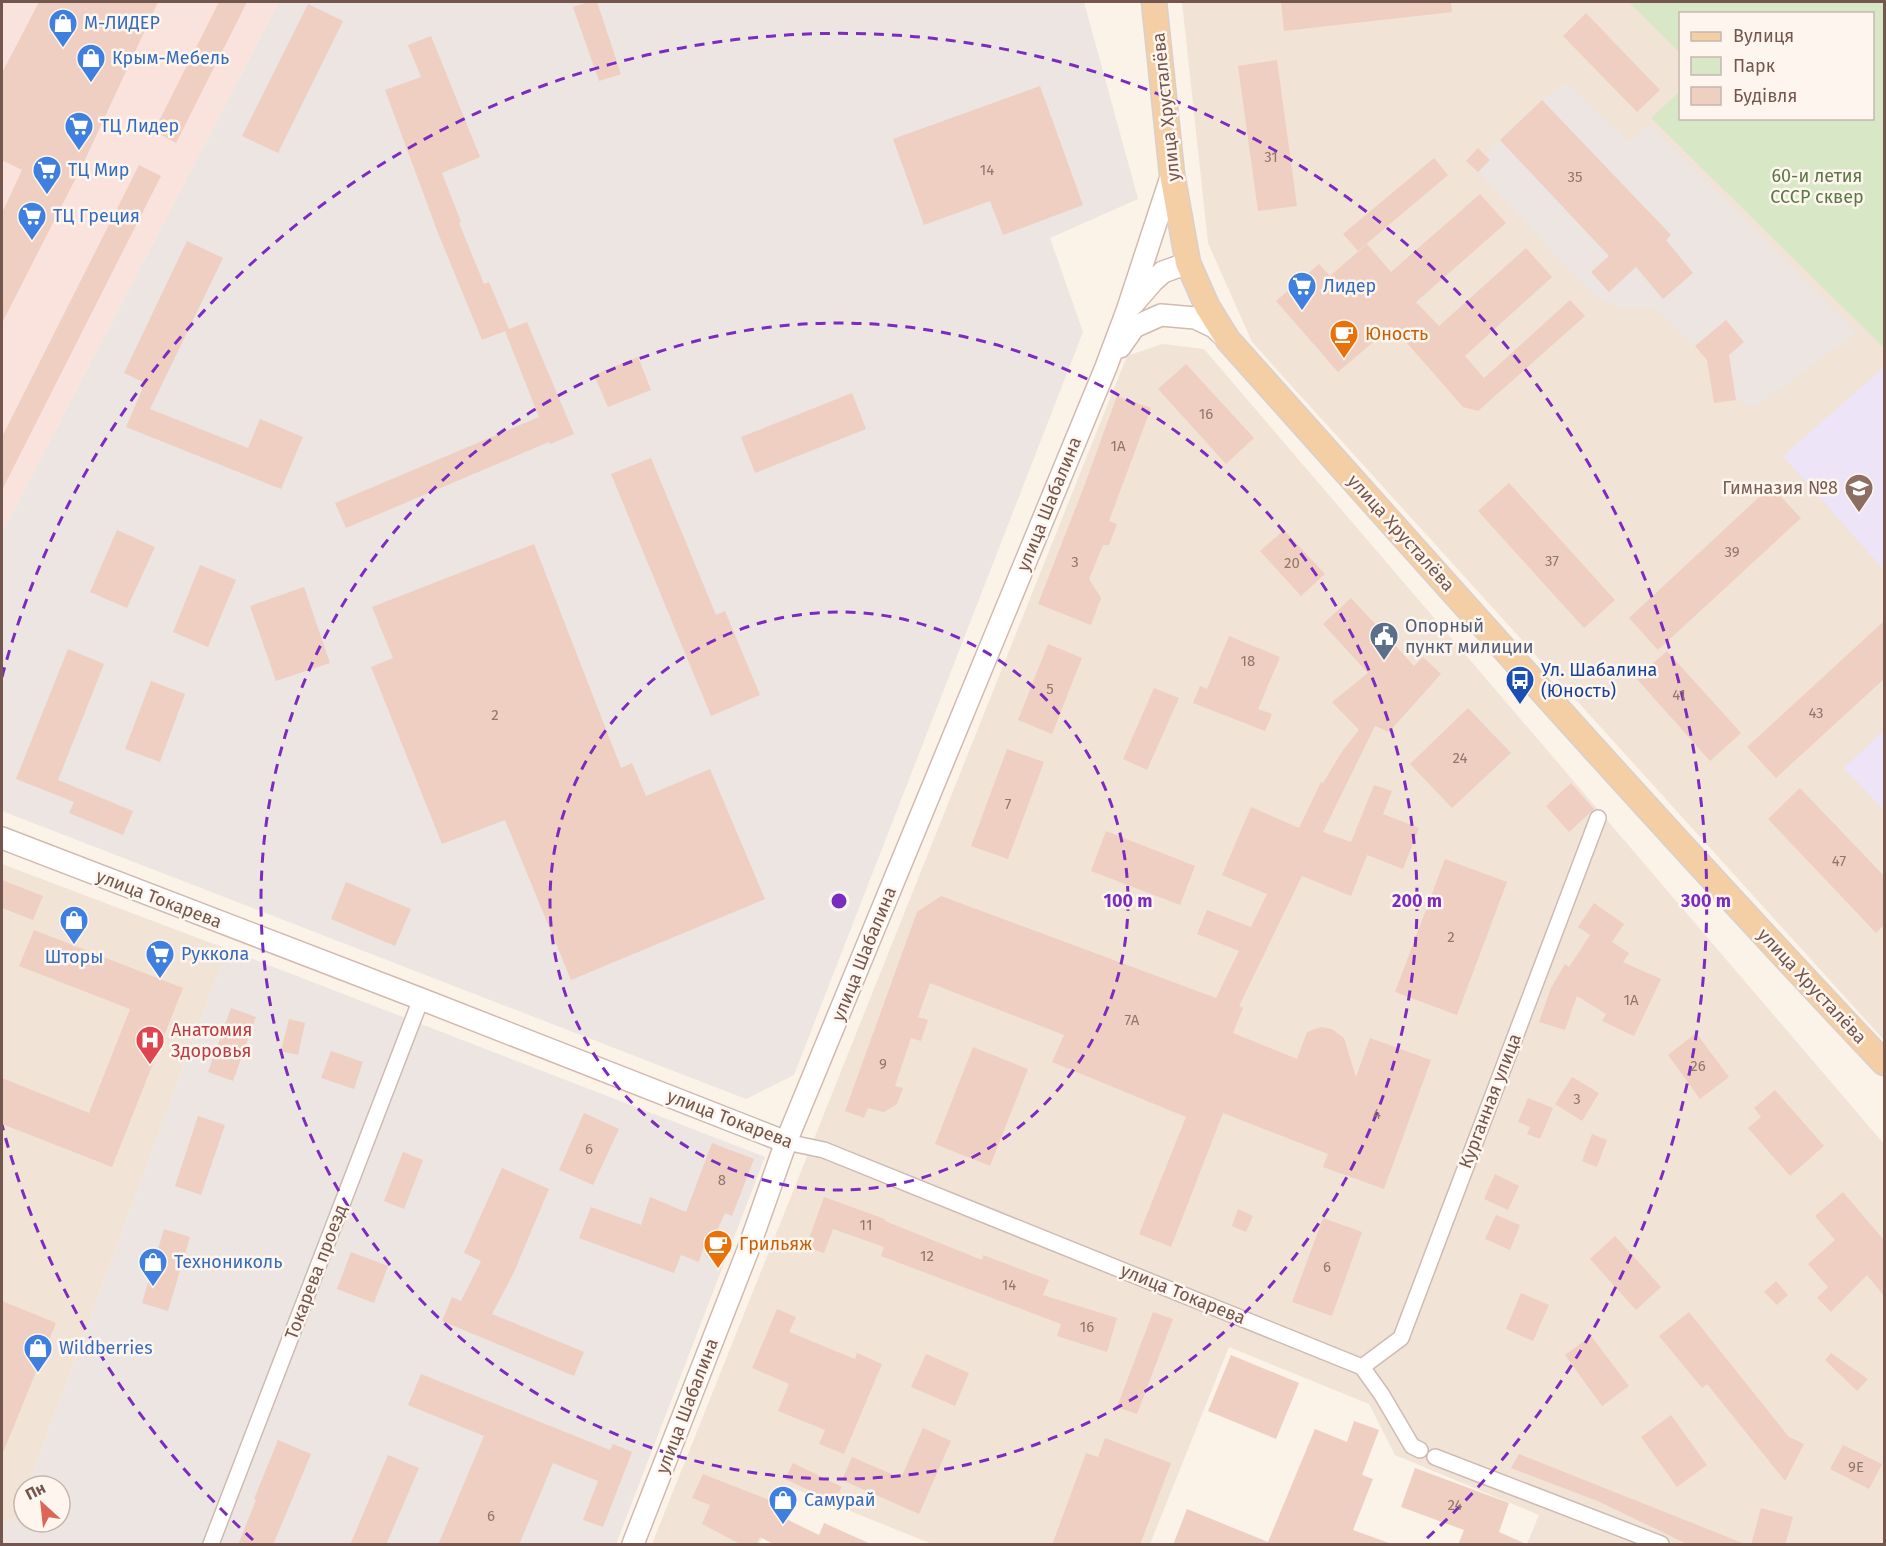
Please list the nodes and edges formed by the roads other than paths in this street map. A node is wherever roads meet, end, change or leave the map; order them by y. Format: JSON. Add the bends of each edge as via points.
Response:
{"nodes":[{"id":1,"x":1154,"y":2,"type":"edge"},
{"id":2,"x":1172,"y":174,"type":"junction"},
{"id":3,"x":1188,"y":263,"type":"junction"},
{"id":4,"x":1127,"y":311,"type":"junction"},
{"id":5,"x":1228,"y":340,"type":"junction"},
{"id":6,"x":1106,"y":367,"type":"junction"},
{"id":7,"x":1598,"y":818,"type":"dead end"},
{"id":8,"x":2,"y":838,"type":"edge"},
{"id":9,"x":421,"y":999,"type":"junction"},
{"id":10,"x":1884,"y":1063,"type":"edge"},
{"id":11,"x":786,"y":1142,"type":"junction"},
{"id":12,"x":1362,"y":1367,"type":"junction"},
{"id":13,"x":1420,"y":1450,"type":"dead end"},
{"id":14,"x":1435,"y":1457,"type":"dead end"},
{"id":15,"x":211,"y":1545,"type":"edge"},
{"id":16,"x":633,"y":1545,"type":"edge"},
{"id":17,"x":1661,"y":1545,"type":"edge"}],
"edges":[{"from":1,"to":2,"type":"main road","name":"улица Хрусталёва"},
{"from":2,"to":3,"type":"main road","name":"улица Хрусталёва"},
{"from":2,"to":4,"type":"main road","name":"улица Шабалина"},
{"from":3,"to":4,"type":"main road","name":"улица Шабалина","via":[[1163,272]]},
{"from":3,"to":5,"type":"main road","name":"улица Хрусталёва"},
{"from":4,"to":6,"type":"main road","name":"улица Шабалина"},
{"from":5,"to":6,"type":"main road","name":"улица Шабалина","via":[[1214,327],[1195,318],[1161,315],[1134,327]]},
{"from":5,"to":10,"type":"main road","name":"улица Хрусталёва","via":[[1749,920]]},
{"from":6,"to":11,"type":"main road","name":"улица Шабалина"},
{"from":7,"to":12,"type":"street","name":"Курганная улица","via":[[1401,1338]]},
{"from":8,"to":9,"type":"main road","name":"улица Токарева"},
{"from":9,"to":11,"type":"main road","name":"улица Токарева"},
{"from":9,"to":15,"type":"street","name":"Токарева проезд"},
{"from":11,"to":12,"type":"street","name":"улица Токарева","via":[[824,1150]]},
{"from":11,"to":16,"type":"main road","name":"улица Шабалина"},
{"from":12,"to":13,"type":"street","via":[[1412,1446]]},
{"from":14,"to":17,"type":"street"}]}
